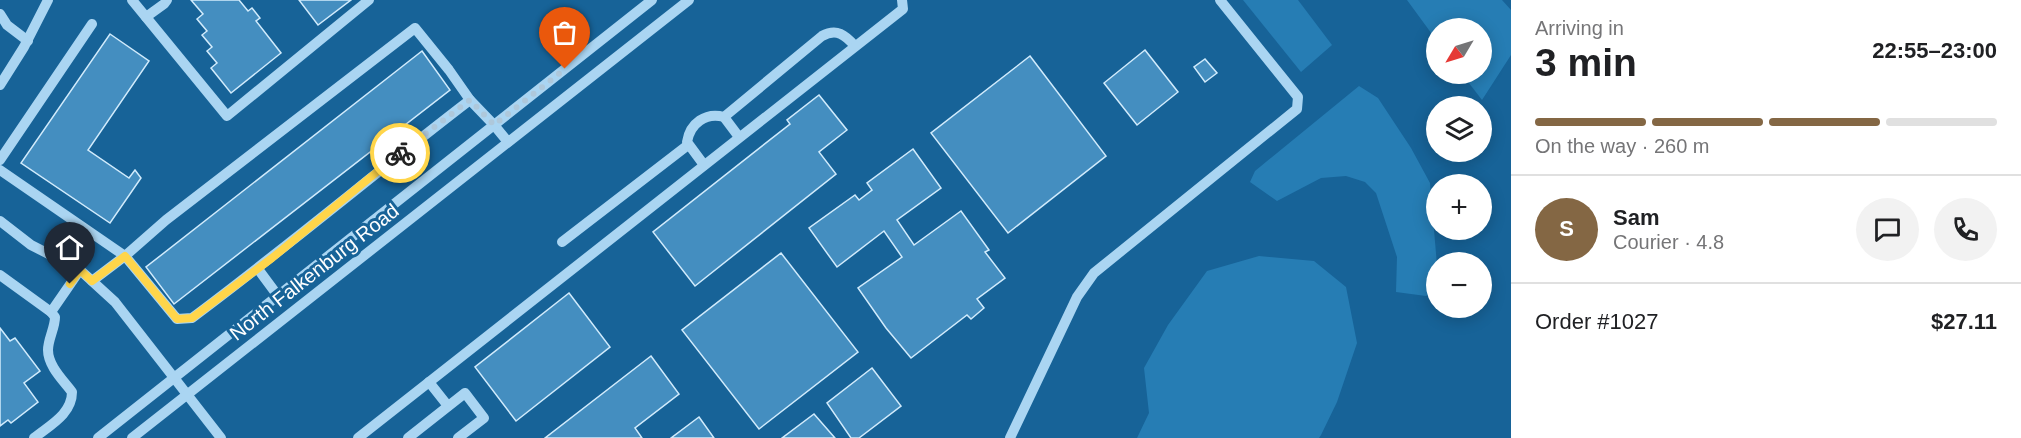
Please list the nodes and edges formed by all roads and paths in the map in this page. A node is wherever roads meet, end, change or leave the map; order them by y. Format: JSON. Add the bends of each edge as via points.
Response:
{"nodes":[{"id":1,"x":48,"y":0,"type":"edge"},
{"id":2,"x":132,"y":0,"type":"edge"},
{"id":3,"x":167,"y":0,"type":"edge"},
{"id":4,"x":369,"y":0,"type":"edge"},
{"id":5,"x":652,"y":0,"type":"edge"},
{"id":6,"x":688,"y":0,"type":"edge"},
{"id":7,"x":902,"y":0,"type":"edge"},
{"id":8,"x":1220,"y":0,"type":"edge"},
{"id":9,"x":0,"y":14,"type":"edge"},
{"id":10,"x":146,"y":18,"type":"junction"},
{"id":11,"x":92,"y":24,"type":"dead end"},
{"id":12,"x":28,"y":41,"type":"junction"},
{"id":13,"x":855,"y":46,"type":"junction"},
{"id":14,"x":0,"y":85,"type":"edge"},
{"id":15,"x":470,"y":100,"type":"junction"},
{"id":16,"x":724,"y":117,"type":"junction"},
{"id":17,"x":494,"y":125,"type":"junction"},
{"id":18,"x":739,"y":137,"type":"junction"},
{"id":19,"x":508,"y":142,"type":"junction"},
{"id":20,"x":688,"y":145,"type":"junction"},
{"id":21,"x":0,"y":160,"type":"edge"},
{"id":22,"x":704,"y":165,"type":"junction"},
{"id":23,"x":0,"y":170,"type":"edge"},
{"id":24,"x":0,"y":220,"type":"edge"},
{"id":25,"x":562,"y":242,"type":"dead end"},
{"id":26,"x":125,"y":256,"type":"junction"},
{"id":27,"x":258,"y":268,"type":"junction"},
{"id":28,"x":80,"y":270,"type":"junction"},
{"id":29,"x":0,"y":275,"type":"edge"},
{"id":30,"x":92,"y":281,"type":"junction"},
{"id":31,"x":278,"y":296,"type":"junction"},
{"id":32,"x":51,"y":312,"type":"junction"},
{"id":33,"x":174,"y":378,"type":"junction"},
{"id":34,"x":429,"y":382,"type":"junction"},
{"id":35,"x":187,"y":395,"type":"junction"},
{"id":36,"x":448,"y":406,"type":"junction"},
{"id":37,"x":34,"y":438,"type":"edge"},
{"id":38,"x":98,"y":438,"type":"edge"},
{"id":39,"x":132,"y":438,"type":"edge"},
{"id":40,"x":221,"y":438,"type":"edge"},
{"id":41,"x":358,"y":438,"type":"edge"},
{"id":42,"x":408,"y":438,"type":"edge"},
{"id":43,"x":458,"y":438,"type":"edge"},
{"id":44,"x":1010,"y":438,"type":"edge"}],
"edges":[{"from":1,"to":12,"type":"street"},
{"from":2,"to":10,"type":"street"},
{"from":3,"to":10,"type":"street"},
{"from":4,"to":10,"type":"street","via":[[227,116]]},
{"from":5,"to":17,"type":"street","name":"North Falkenburg Road"},
{"from":6,"to":19,"type":"street","name":"North Falkenburg Road"},
{"from":7,"to":13,"type":"street","via":[[903,9]]},
{"from":8,"to":44,"type":"street","via":[[1298,97],[1298,109],[1094,273],[1077,297]]},
{"from":9,"to":12,"type":"street","via":[[7,25]]},
{"from":11,"to":21,"type":"street"},
{"from":12,"to":14,"type":"street"},
{"from":13,"to":16,"type":"street","via":[[845,35],[829,32]]},
{"from":13,"to":18,"type":"street"},
{"from":15,"to":17,"type":"street"},
{"from":15,"to":26,"type":"street","via":[[415,28],[165,220]]},
{"from":15,"to":27,"type":"street"},
{"from":16,"to":18,"type":"street"},
{"from":16,"to":20,"type":"street","via":[[708,116],[698,121],[688,136]]},
{"from":17,"to":19,"type":"street"},
{"from":17,"to":31,"type":"street","name":"North Falkenburg Road"},
{"from":18,"to":22,"type":"street"},
{"from":19,"to":35,"type":"street","name":"North Falkenburg Road"},
{"from":20,"to":22,"type":"street"},
{"from":20,"to":25,"type":"street"},
{"from":22,"to":34,"type":"street"},
{"from":23,"to":26,"type":"street"},
{"from":24,"to":28,"type":"street","via":[[31,245]]},
{"from":26,"to":27,"type":"street","via":[[177,319],[192,318]]},
{"from":26,"to":30,"type":"street"},
{"from":27,"to":31,"type":"street"},
{"from":28,"to":30,"type":"street"},
{"from":28,"to":32,"type":"street"},
{"from":29,"to":32,"type":"street"},
{"from":30,"to":33,"type":"street","via":[[115,302]]},
{"from":31,"to":33,"type":"street","name":"North Falkenburg Road"},
{"from":32,"to":37,"type":"street","via":[[56,317],[48,351],[72,392],[72,400],[65,413]]},
{"from":33,"to":35,"type":"street"},
{"from":33,"to":38,"type":"street","name":"North Falkenburg Road"},
{"from":34,"to":36,"type":"street"},
{"from":34,"to":41,"type":"street"},
{"from":35,"to":39,"type":"street","name":"North Falkenburg Road"},
{"from":35,"to":40,"type":"street"},
{"from":36,"to":42,"type":"street"},
{"from":36,"to":43,"type":"street","via":[[465,393],[484,418]]}]}
